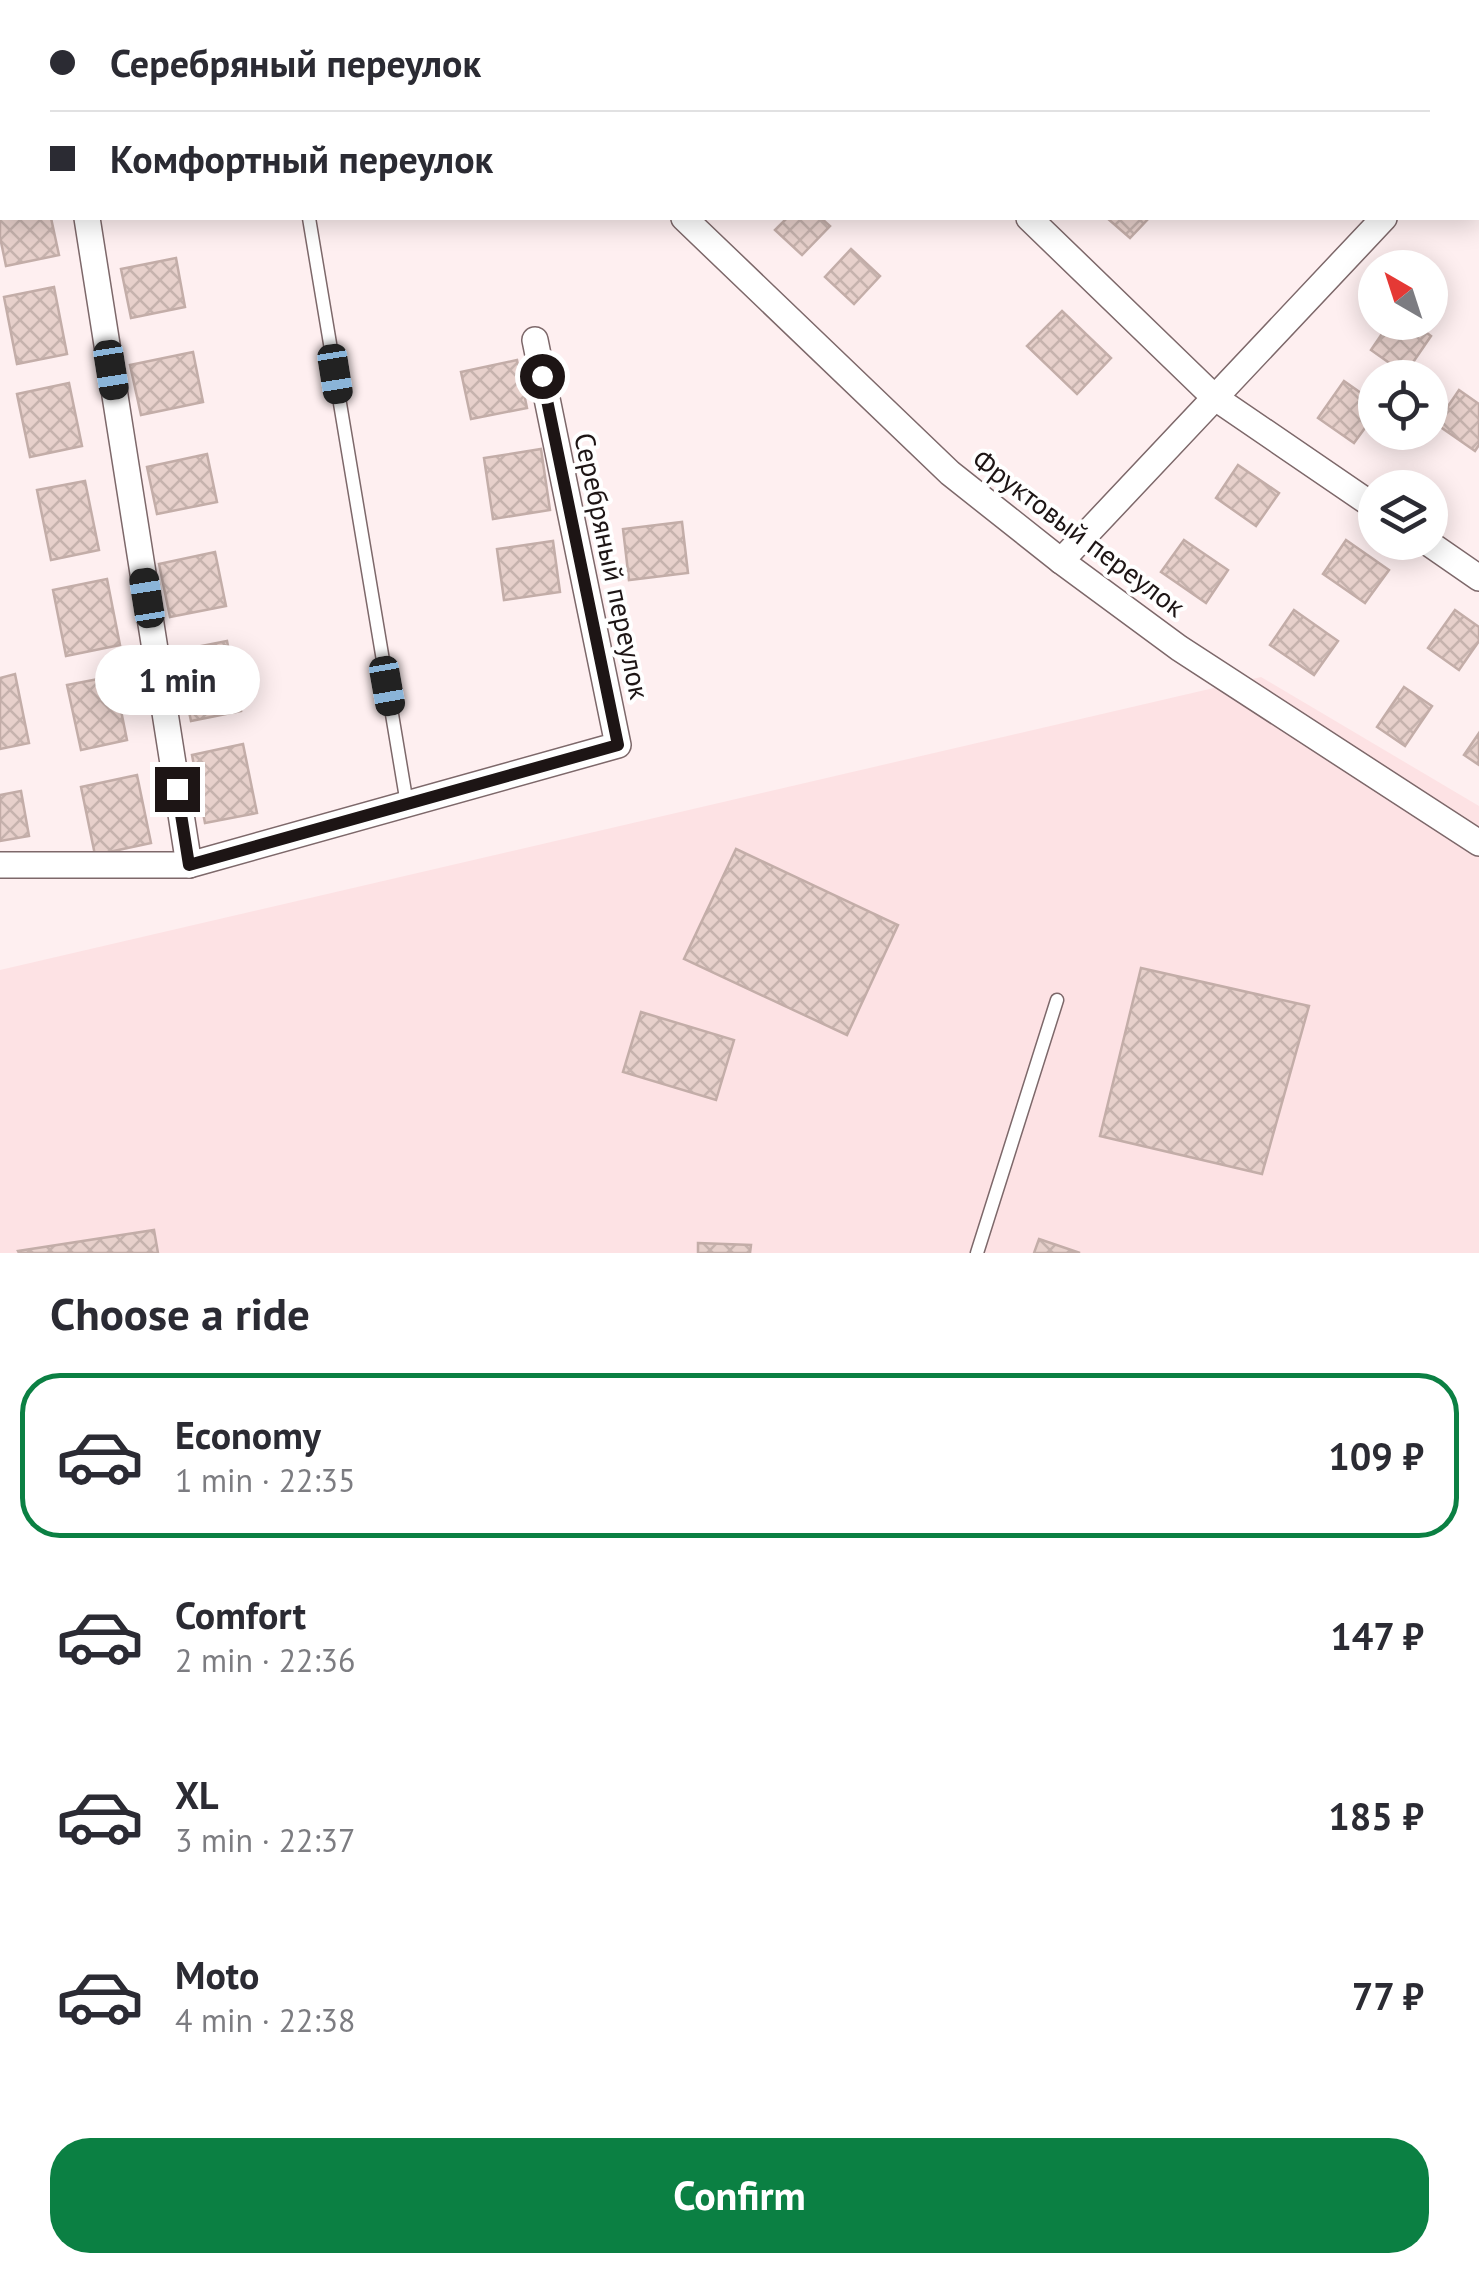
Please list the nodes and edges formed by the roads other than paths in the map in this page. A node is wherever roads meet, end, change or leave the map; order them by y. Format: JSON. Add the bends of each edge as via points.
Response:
{"nodes":[{"id":1,"x":87,"y":220,"type":"edge"},
{"id":2,"x":309,"y":220,"type":"edge"},
{"id":3,"x":686,"y":220,"type":"edge"},
{"id":4,"x":1031,"y":220,"type":"edge"},
{"id":5,"x":1380,"y":220,"type":"edge"},
{"id":6,"x":535,"y":340,"type":"dead end"},
{"id":7,"x":1214,"y":398,"type":"junction"},
{"id":8,"x":1358,"y":495,"type":"edge"},
{"id":9,"x":1448,"y":557,"type":"edge"},
{"id":10,"x":1061,"y":561,"type":"junction"},
{"id":11,"x":1479,"y":578,"type":"edge"},
{"id":12,"x":407,"y":804,"type":"junction"},
{"id":13,"x":1479,"y":842,"type":"edge"},
{"id":14,"x":0,"y":865,"type":"edge"},
{"id":15,"x":189,"y":865,"type":"junction"},
{"id":16,"x":1057,"y":1000,"type":"dead end"},
{"id":17,"x":977,"y":1253,"type":"edge"}],
"edges":[{"from":1,"to":15,"type":"street"},
{"from":2,"to":12,"type":"lane"},
{"from":3,"to":10,"type":"street","name":"Фруктовый переулок","via":[[950,473]]},
{"from":4,"to":7,"type":"street"},
{"from":5,"to":7,"type":"street"},
{"from":6,"to":12,"type":"street","name":"Серебряный переулок","via":[[618,745]]},
{"from":7,"to":8,"type":"street"},
{"from":7,"to":10,"type":"street"},
{"from":9,"to":11,"type":"street"},
{"from":10,"to":13,"type":"street","name":"Фруктовый переулок","via":[[1179,648]]},
{"from":12,"to":15,"type":"street"},
{"from":14,"to":15,"type":"street"},
{"from":16,"to":17,"type":"lane"}]}
